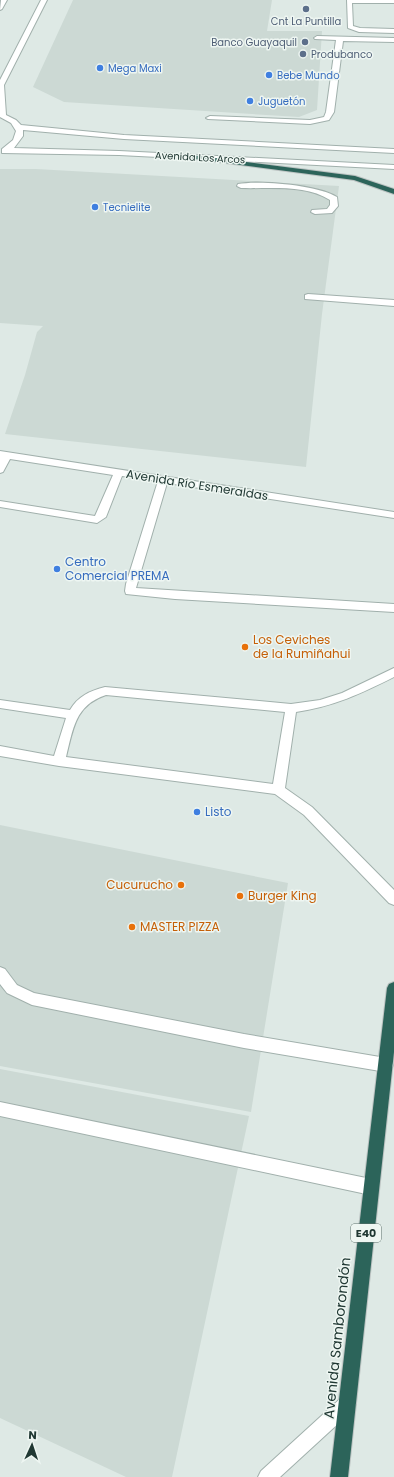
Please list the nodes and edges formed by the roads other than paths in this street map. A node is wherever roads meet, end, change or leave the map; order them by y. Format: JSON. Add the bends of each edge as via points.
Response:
{"nodes":[{"id":1,"x":4,"y":0,"type":"edge"},
{"id":2,"x":44,"y":0,"type":"edge"},
{"id":3,"x":394,"y":1,"type":"edge"},
{"id":4,"x":0,"y":8,"type":"edge"},
{"id":5,"x":394,"y":31,"type":"edge"},
{"id":6,"x":317,"y":38,"type":"dead end"},
{"id":7,"x":340,"y":38,"type":"junction"},
{"id":8,"x":394,"y":40,"type":"edge"},
{"id":9,"x":2,"y":115,"type":"edge"},
{"id":10,"x":210,"y":118,"type":"dead end"},
{"id":11,"x":18,"y":128,"type":"junction"},
{"id":12,"x":124,"y":137,"type":"junction"},
{"id":13,"x":3,"y":151,"type":"edge"},
{"id":14,"x":394,"y":151,"type":"edge"},
{"id":15,"x":119,"y":153,"type":"junction"},
{"id":16,"x":195,"y":157,"type":"junction"},
{"id":17,"x":394,"y":168,"type":"edge"},
{"id":18,"x":241,"y":186,"type":"dead end"},
{"id":19,"x":394,"y":192,"type":"edge"},
{"id":20,"x":315,"y":212,"type":"dead end"},
{"id":21,"x":308,"y":297,"type":"dead end"},
{"id":22,"x":394,"y":303,"type":"edge"},
{"id":23,"x":3,"y":454,"type":"edge"},
{"id":24,"x":0,"y":470,"type":"edge"},
{"id":25,"x":119,"y":472,"type":"junction"},
{"id":26,"x":163,"y":480,"type":"junction"},
{"id":27,"x":0,"y":504,"type":"edge"},
{"id":28,"x":394,"y":515,"type":"edge"},
{"id":29,"x":394,"y":608,"type":"edge"},
{"id":30,"x":394,"y":672,"type":"edge"},
{"id":31,"x":0,"y":704,"type":"edge"},
{"id":32,"x":291,"y":708,"type":"junction"},
{"id":33,"x":73,"y":715,"type":"junction"},
{"id":34,"x":0,"y":751,"type":"edge"},
{"id":35,"x":59,"y":761,"type":"junction"},
{"id":36,"x":278,"y":790,"type":"junction"},
{"id":37,"x":394,"y":899,"type":"edge"},
{"id":38,"x":0,"y":974,"type":"edge"},
{"id":39,"x":394,"y":988,"type":"edge"},
{"id":40,"x":386,"y":1065,"type":"junction"},
{"id":41,"x":0,"y":1109,"type":"edge"},
{"id":42,"x":372,"y":1187,"type":"junction"},
{"id":43,"x":347,"y":1404,"type":"junction"},
{"id":44,"x":267,"y":1477,"type":"edge"},
{"id":45,"x":339,"y":1477,"type":"edge"}],
"edges":[{"from":1,"to":4,"type":"street"},
{"from":2,"to":9,"type":"street","via":[[1,85]]},
{"from":3,"to":5,"type":"street","via":[[349,1],[350,27],[359,30]]},
{"from":6,"to":7,"type":"street"},
{"from":7,"to":8,"type":"street"},
{"from":7,"to":10,"type":"street","via":[[327,119],[310,122]]},
{"from":9,"to":11,"type":"street","via":[[13,121]]},
{"from":11,"to":12,"type":"street","name":"Avenida Los Arcos"},
{"from":11,"to":13,"type":"street","via":[[19,139],[15,145]]},
{"from":12,"to":14,"type":"street","name":"Avenida Los Arcos"},
{"from":12,"to":15,"type":"street"},
{"from":13,"to":15,"type":"street","name":"Avenida Los Arcos"},
{"from":15,"to":16,"type":"street","name":"Avenida Los Arcos"},
{"from":16,"to":17,"type":"street","name":"Avenida Los Arcos"},
{"from":16,"to":19,"type":"highway","via":[[355,178]]},
{"from":18,"to":20,"type":"street","via":[[315,190],[334,199],[334,206],[328,210]]},
{"from":21,"to":22,"type":"street"},
{"from":23,"to":24,"type":"street"},
{"from":23,"to":25,"type":"street","name":"Avenida Río Esmeraldas"},
{"from":25,"to":26,"type":"street","name":"Avenida Río Esmeraldas"},
{"from":25,"to":27,"type":"street","via":[[101,517],[97,520]]},
{"from":26,"to":28,"type":"street","name":"Avenida Río Esmeraldas"},
{"from":26,"to":29,"type":"street","via":[[130,591]]},
{"from":30,"to":32,"type":"street","via":[[346,696],[320,704]]},
{"from":31,"to":33,"type":"street"},
{"from":32,"to":33,"type":"street","via":[[105,691],[90,696],[78,705]]},
{"from":32,"to":36,"type":"street"},
{"from":33,"to":35,"type":"street"},
{"from":34,"to":35,"type":"street"},
{"from":35,"to":36,"type":"street"},
{"from":36,"to":37,"type":"street","via":[[308,811]]},
{"from":38,"to":40,"type":"street","via":[[12,989],[32,999],[244,1041]]},
{"from":39,"to":40,"type":"highway","name":"Avenida Samborondón","number":"E40"},
{"from":40,"to":42,"type":"highway","name":"Avenida Samborondón","number":"E40"},
{"from":41,"to":42,"type":"street"},
{"from":42,"to":43,"type":"highway","name":"Avenida Samborondón","number":"E40"},
{"from":43,"to":44,"type":"street"},
{"from":43,"to":45,"type":"highway","name":"Avenida Samborondón","number":"E40"}]}
